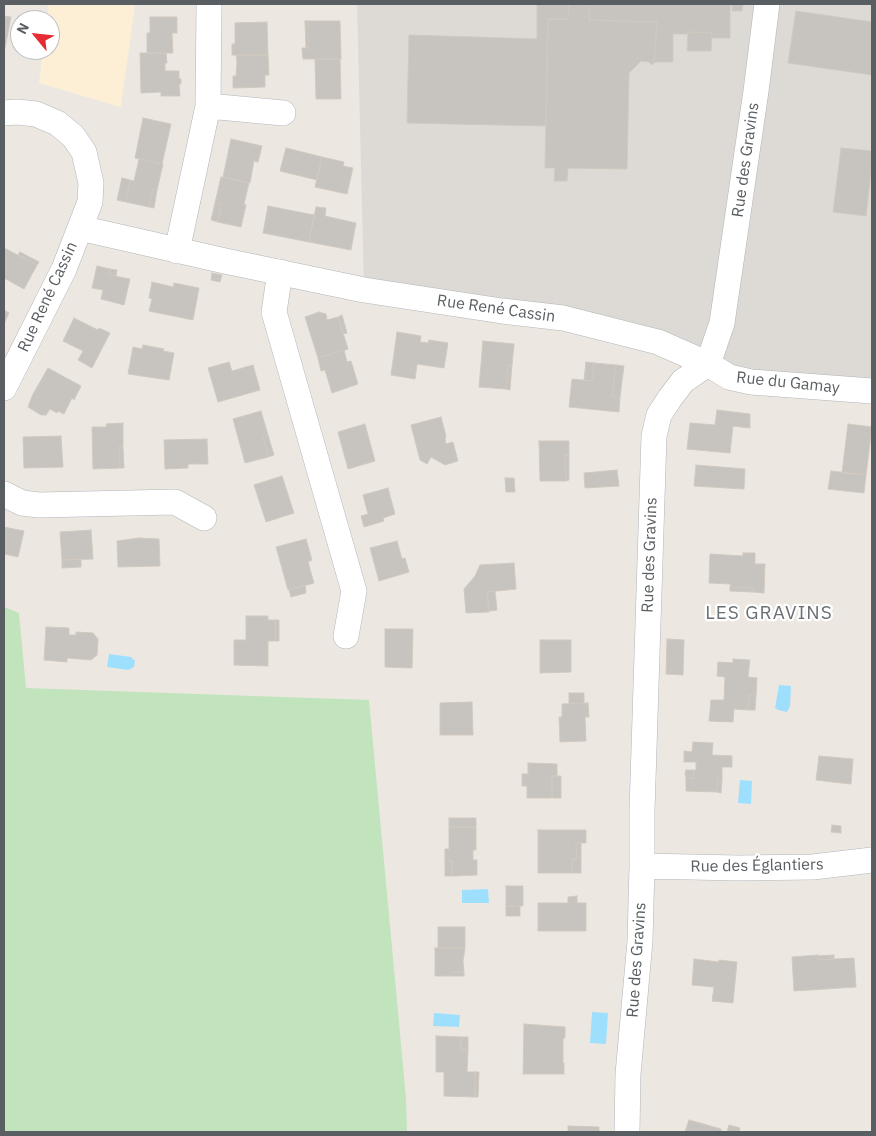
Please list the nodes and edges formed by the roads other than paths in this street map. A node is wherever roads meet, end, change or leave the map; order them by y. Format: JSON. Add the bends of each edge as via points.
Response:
{"nodes":[{"id":1,"x":767,"y":4,"type":"edge"},
{"id":2,"x":209,"y":6,"type":"dead end"},
{"id":3,"x":208,"y":106,"type":"junction"},
{"id":4,"x":4,"y":113,"type":"edge"},
{"id":5,"x":283,"y":113,"type":"dead end"},
{"id":6,"x":80,"y":228,"type":"junction"},
{"id":7,"x":177,"y":251,"type":"junction"},
{"id":8,"x":280,"y":272,"type":"junction"},
{"id":9,"x":708,"y":364,"type":"junction"},
{"id":10,"x":4,"y":388,"type":"edge"},
{"id":11,"x":872,"y":391,"type":"edge"},
{"id":12,"x":4,"y":494,"type":"edge"},
{"id":13,"x":204,"y":518,"type":"dead end"},
{"id":14,"x":346,"y":636,"type":"dead end"},
{"id":15,"x":872,"y":860,"type":"edge"},
{"id":16,"x":642,"y":866,"type":"junction"},
{"id":17,"x":627,"y":1132,"type":"edge"}],
"edges":[{"from":1,"to":9,"type":"street","name":"Rue des Gravins","via":[[722,323]]},
{"from":2,"to":3,"type":"street"},
{"from":3,"to":5,"type":"street"},
{"from":3,"to":7,"type":"street"},
{"from":4,"to":6,"type":"street","via":[[36,114],[57,123],[73,136],[84,152],[91,183],[90,202]]},
{"from":6,"to":7,"type":"street","name":"Rue René Cassin"},
{"from":6,"to":10,"type":"street","name":"Rue René Cassin","via":[[64,269]]},
{"from":7,"to":8,"type":"street","name":"Rue René Cassin"},
{"from":8,"to":9,"type":"street","name":"Rue René Cassin","via":[[364,290],[563,318],[658,342]]},
{"from":8,"to":14,"type":"street","via":[[274,312],[354,591]]},
{"from":9,"to":11,"type":"street","name":"Rue du Gamay","via":[[729,377],[750,382]]},
{"from":9,"to":16,"type":"street","name":"Rue des Gravins","via":[[683,380],[659,415],[654,436]]},
{"from":12,"to":13,"type":"street","via":[[38,505],[175,502]]},
{"from":15,"to":16,"type":"street","name":"Rue des Églantiers","via":[[813,867]]},
{"from":16,"to":17,"type":"street","name":"Rue des Gravins"}]}
